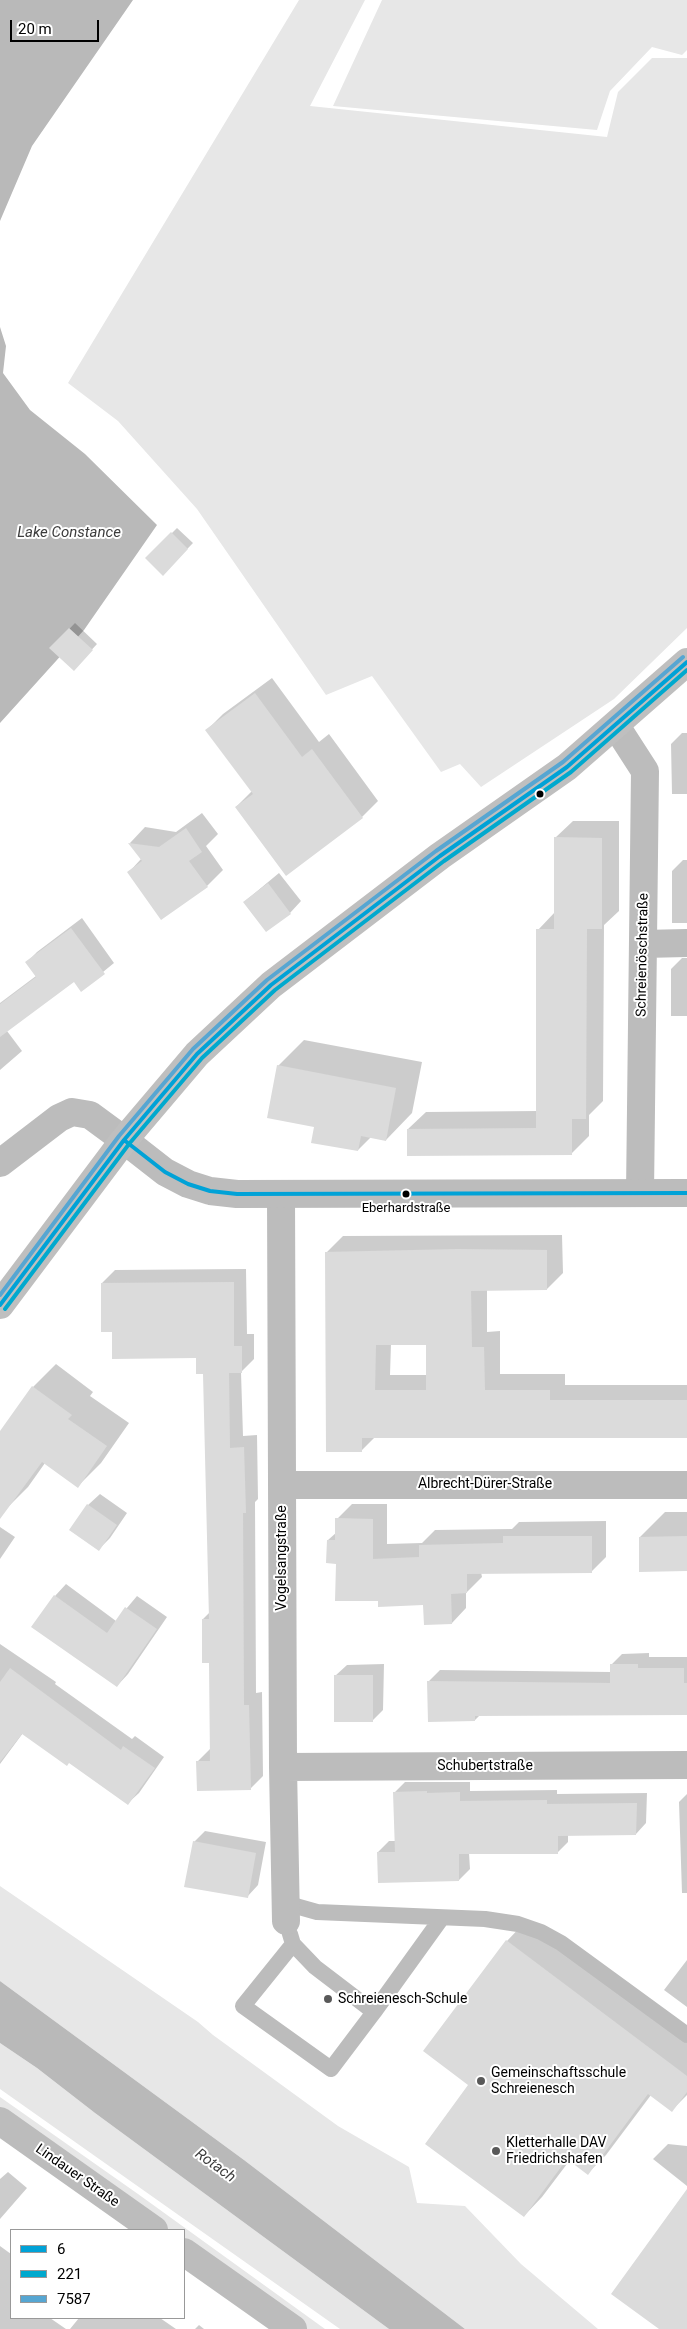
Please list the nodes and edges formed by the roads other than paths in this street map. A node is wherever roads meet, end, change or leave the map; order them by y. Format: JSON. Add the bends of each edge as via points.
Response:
{"nodes":[{"id":1,"x":687,"y":662,"type":"edge"},
{"id":2,"x":616,"y":726,"type":"junction"},
{"id":3,"x":643,"y":944,"type":"junction"},
{"id":4,"x":687,"y":944,"type":"edge"},
{"id":5,"x":124,"y":1140,"type":"junction"},
{"id":6,"x":0,"y":1163,"type":"edge"},
{"id":7,"x":640,"y":1193,"type":"junction"},
{"id":8,"x":687,"y":1193,"type":"edge"},
{"id":9,"x":281,"y":1195,"type":"junction"},
{"id":10,"x":0,"y":1305,"type":"edge"},
{"id":11,"x":687,"y":1484,"type":"edge"},
{"id":12,"x":282,"y":1485,"type":"junction"},
{"id":13,"x":687,"y":1765,"type":"edge"},
{"id":14,"x":283,"y":1767,"type":"junction"},
{"id":15,"x":440,"y":1919,"type":"junction"},
{"id":16,"x":288,"y":1923,"type":"junction"},
{"id":17,"x":374,"y":2012,"type":"junction"},
{"id":18,"x":687,"y":2035,"type":"edge"},
{"id":19,"x":0,"y":2121,"type":"edge"},
{"id":20,"x":153,"y":2229,"type":"edge"},
{"id":21,"x":185,"y":2253,"type":"edge"},
{"id":22,"x":293,"y":2329,"type":"edge"}],
"edges":[{"from":1,"to":2,"type":"main road"},
{"from":2,"to":3,"type":"street","name":"Schreienöschstraße","via":[[644,771]]},
{"from":2,"to":5,"type":"main road","via":[[567,767],[440,856],[271,985],[196,1054]]},
{"from":3,"to":4,"type":"street"},
{"from":3,"to":7,"type":"street","name":"Schreienöschstraße"},
{"from":5,"to":6,"type":"street","via":[[90,1115],[72,1112],[59,1118]]},
{"from":5,"to":9,"type":"street","via":[[165,1172],[188,1184],[210,1191]]},
{"from":5,"to":10,"type":"main road"},
{"from":7,"to":8,"type":"street"},
{"from":7,"to":9,"type":"street"},
{"from":9,"to":12,"type":"street","name":"Vogelsangstraße"},
{"from":11,"to":12,"type":"street","name":"Albrecht-Dürer-Straße"},
{"from":12,"to":14,"type":"street","name":"Vogelsangstraße"},
{"from":13,"to":14,"type":"street","name":"Schubertstraße"},
{"from":14,"to":16,"type":"street","name":"Vogelsangstraße"},
{"from":15,"to":16,"type":"lane","via":[[317,1912]]},
{"from":15,"to":17,"type":"lane"},
{"from":15,"to":18,"type":"lane","via":[[485,1919],[542,1932]]},
{"from":16,"to":17,"type":"lane","via":[[315,1967]]},
{"from":16,"to":17,"type":"lane","via":[[243,2006],[331,2069]]},
{"from":19,"to":20,"type":"street","name":"Lindauer Straße"},
{"from":21,"to":22,"type":"street"}]}
